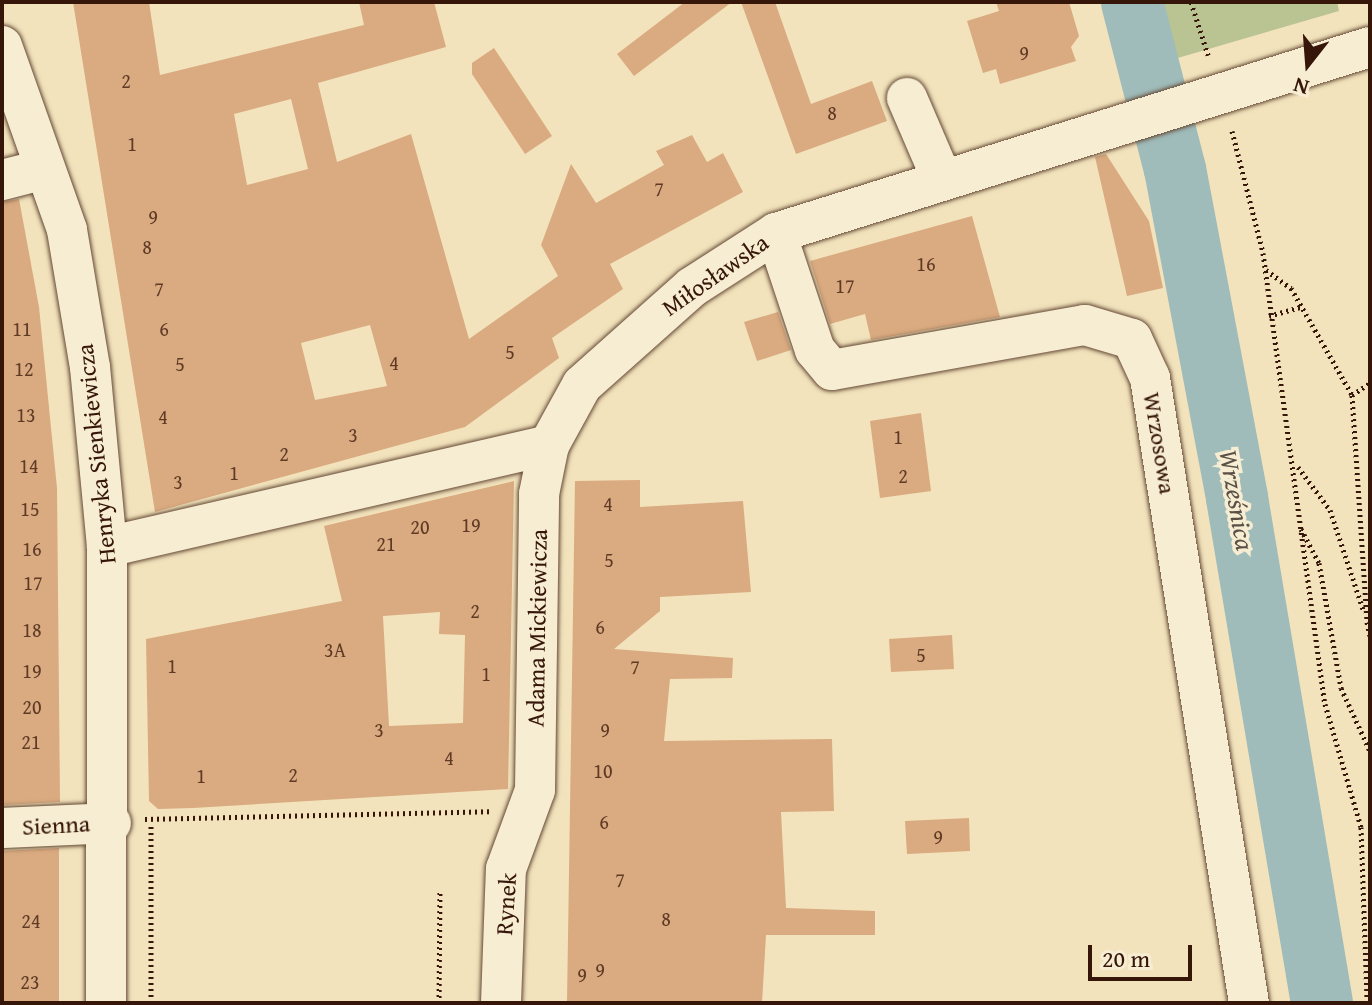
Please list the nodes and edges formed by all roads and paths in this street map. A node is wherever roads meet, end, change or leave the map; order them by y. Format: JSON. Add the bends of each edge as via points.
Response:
{"nodes":[{"id":1,"x":1191,"y":2,"type":"edge"},
{"id":2,"x":2,"y":46,"type":"edge"},
{"id":3,"x":1370,"y":47,"type":"edge"},
{"id":4,"x":1208,"y":55,"type":"dead end"},
{"id":5,"x":907,"y":98,"type":"dead end"},
{"id":6,"x":1232,"y":131,"type":"dead end"},
{"id":7,"x":45,"y":169,"type":"junction"},
{"id":8,"x":941,"y":177,"type":"junction"},
{"id":9,"x":2,"y":180,"type":"edge"},
{"id":10,"x":776,"y":233,"type":"junction"},
{"id":11,"x":1265,"y":269,"type":"junction"},
{"id":12,"x":1303,"y":306,"type":"junction"},
{"id":13,"x":1269,"y":316,"type":"junction"},
{"id":14,"x":1370,"y":383,"type":"edge"},
{"id":15,"x":1352,"y":395,"type":"junction"},
{"id":16,"x":549,"y":445,"type":"junction"},
{"id":17,"x":1297,"y":466,"type":"junction"},
{"id":18,"x":1299,"y":525,"type":"junction"},
{"id":19,"x":107,"y":547,"type":"junction"},
{"id":20,"x":1367,"y":621,"type":"junction"},
{"id":21,"x":1370,"y":636,"type":"edge"},
{"id":22,"x":1370,"y":751,"type":"edge"},
{"id":23,"x":531,"y":811,"type":"junction"},
{"id":24,"x":111,"y":823,"type":"junction"},
{"id":25,"x":2,"y":828,"type":"edge"},
{"id":26,"x":440,"y":892,"type":"dead end"},
{"id":27,"x":1370,"y":956,"type":"edge"},
{"id":28,"x":1363,"y":960,"type":"junction"},
{"id":29,"x":106,"y":1003,"type":"edge"},
{"id":30,"x":151,"y":1003,"type":"edge"},
{"id":31,"x":439,"y":1003,"type":"edge"},
{"id":32,"x":501,"y":1003,"type":"edge"},
{"id":33,"x":1249,"y":1003,"type":"edge"},
{"id":34,"x":1367,"y":1003,"type":"edge"}],
"edges":[{"from":1,"to":4,"type":"path"},
{"from":2,"to":7,"type":"street","name":"Henryka Sienkiewicza"},
{"from":3,"to":8,"type":"street","name":"Miłosławska"},
{"from":5,"to":8,"type":"street"},
{"from":6,"to":11,"type":"path","via":[[1244,154]]},
{"from":7,"to":9,"type":"street"},
{"from":7,"to":19,"type":"street","name":"Henryka Sienkiewicza","via":[[67,230],[90,367]]},
{"from":8,"to":10,"type":"street","name":"Miłosławska"},
{"from":10,"to":16,"type":"street","name":"Miłosławska","via":[[692,287],[608,357],[564,410]]},
{"from":10,"to":33,"type":"street","name":"Wrzosowa","via":[[815,350],[832,370],[1085,325],[1132,339],[1150,378]]},
{"from":11,"to":12,"type":"path"},
{"from":11,"to":13,"type":"path"},
{"from":12,"to":13,"type":"path"},
{"from":12,"to":15,"type":"path"},
{"from":13,"to":17,"type":"path"},
{"from":14,"to":15,"type":"path"},
{"from":15,"to":20,"type":"path"},
{"from":16,"to":19,"type":"street"},
{"from":16,"to":23,"type":"street","name":"Adama Mickiewicza","via":[[539,494]]},
{"from":17,"to":18,"type":"path"},
{"from":17,"to":20,"type":"path","via":[[1330,510]]},
{"from":18,"to":22,"type":"path","via":[[1319,563],[1348,710]]},
{"from":18,"to":28,"type":"path","via":[[1325,704],[1361,827]]},
{"from":19,"to":24,"type":"street","name":"Henryka Sienkiewicza"},
{"from":20,"to":21,"type":"path"},
{"from":23,"to":30,"type":"path","via":[[151,822]]},
{"from":23,"to":32,"type":"street","name":"Rynek","via":[[506,869]]},
{"from":24,"to":25,"type":"street","name":"Sienna"},
{"from":24,"to":29,"type":"street","name":"Henryka Sienkiewicza"},
{"from":26,"to":31,"type":"path"},
{"from":27,"to":28,"type":"path"},
{"from":28,"to":34,"type":"path"}]}
